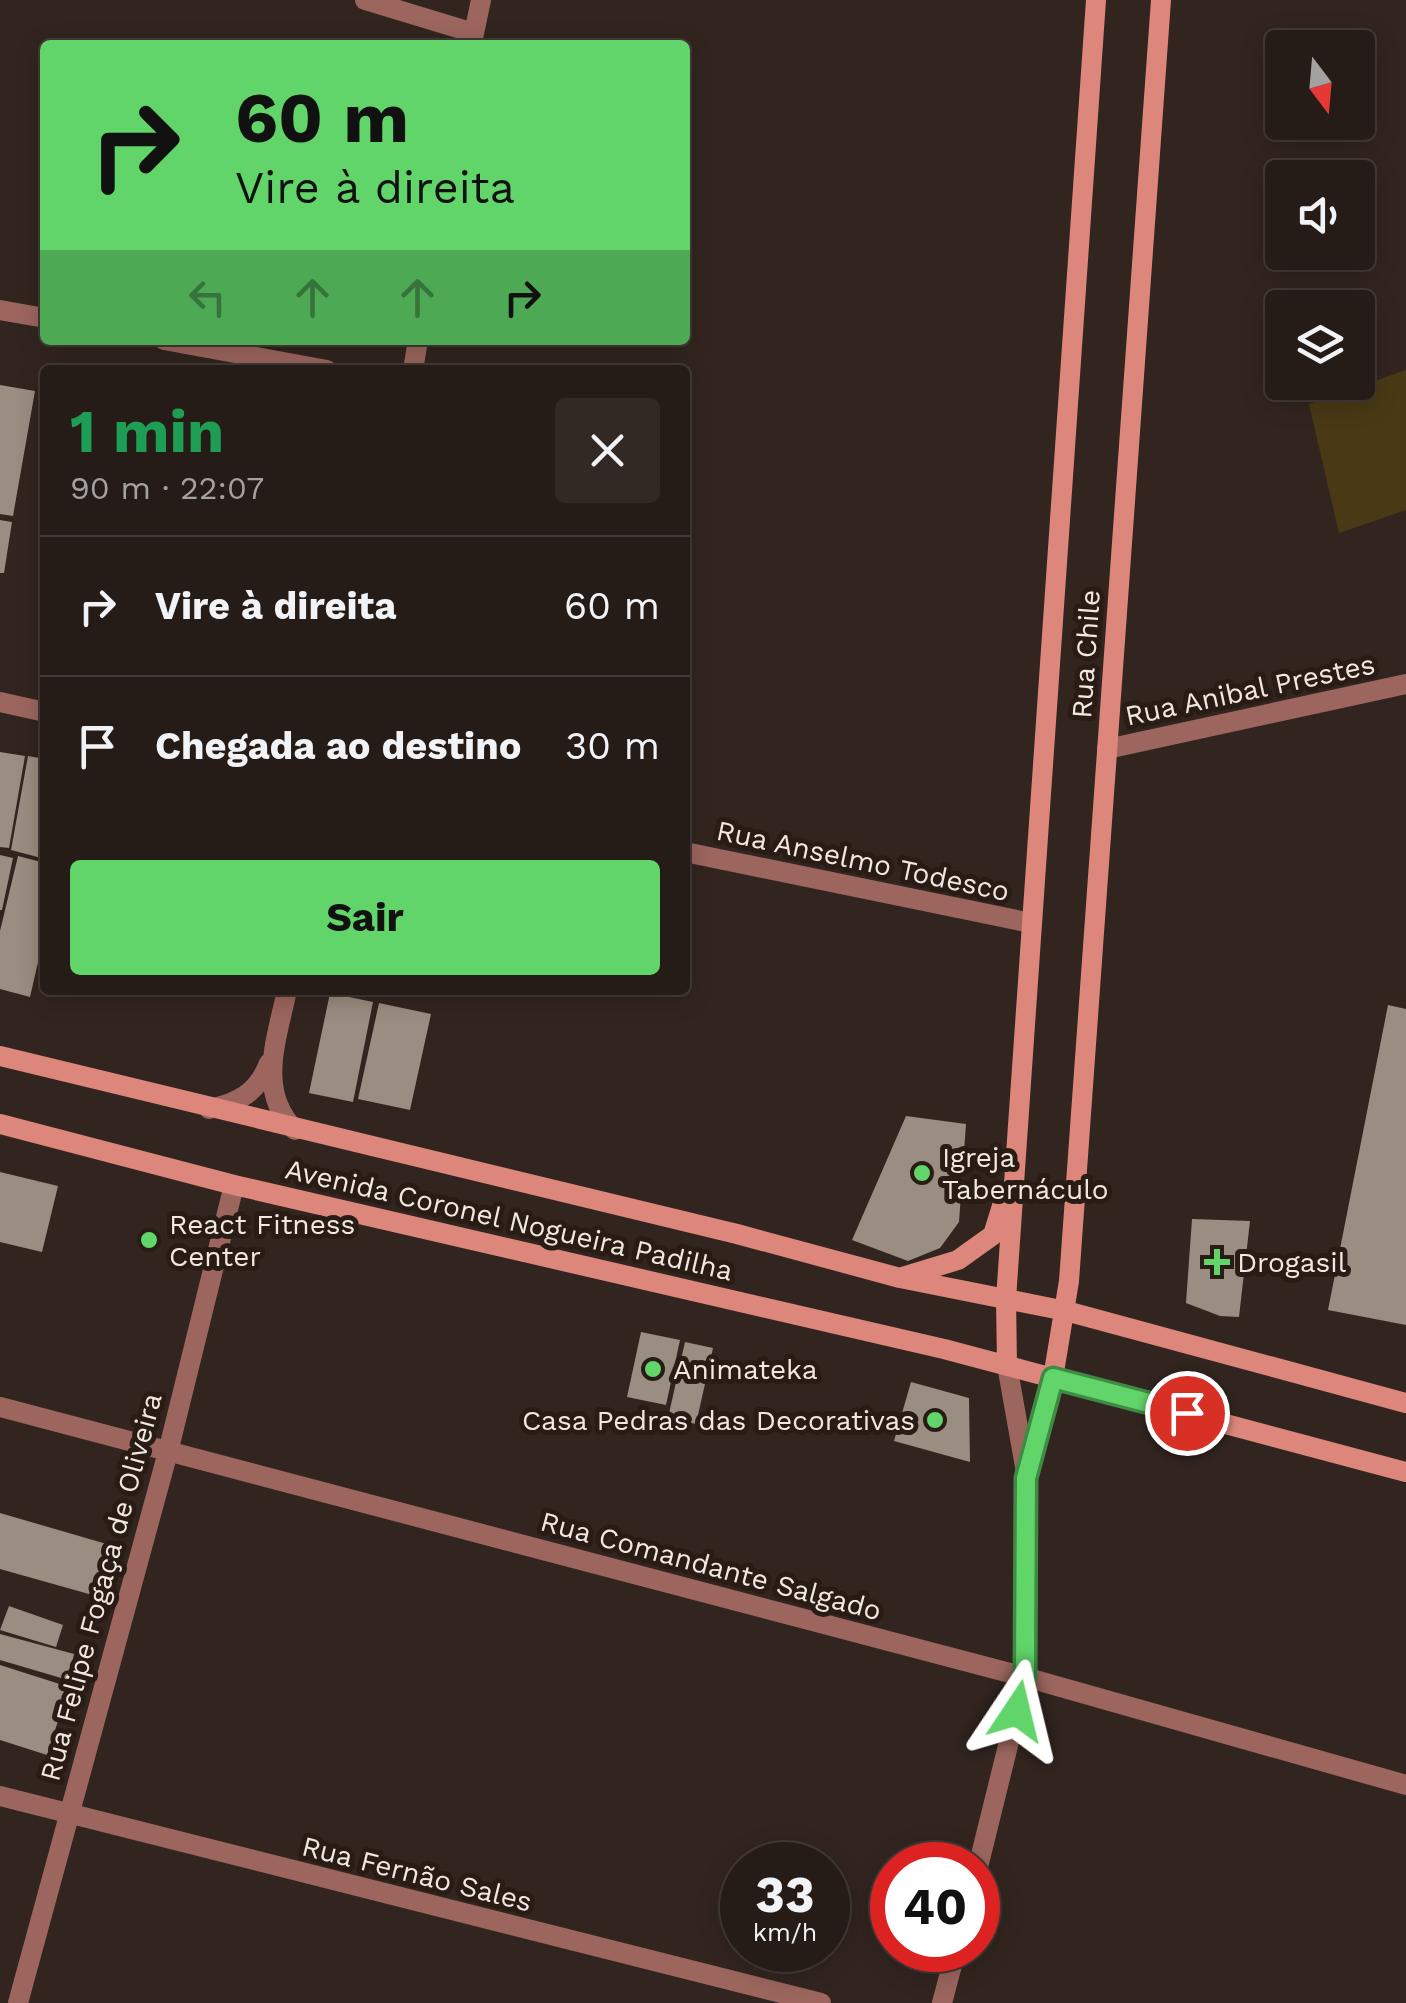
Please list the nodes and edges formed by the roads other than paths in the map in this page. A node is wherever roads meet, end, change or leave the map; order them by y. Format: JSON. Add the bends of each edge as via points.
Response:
{"nodes":[{"id":1,"x":365,"y":0,"type":"edge"},
{"id":2,"x":481,"y":0,"type":"edge"},
{"id":3,"x":1096,"y":0,"type":"edge"},
{"id":4,"x":1161,"y":0,"type":"edge"},
{"id":5,"x":473,"y":39,"type":"edge"},
{"id":6,"x":0,"y":310,"type":"edge"},
{"id":7,"x":40,"y":317,"type":"edge"},
{"id":8,"x":191,"y":345,"type":"edge"},
{"id":9,"x":299,"y":365,"type":"edge"},
{"id":10,"x":1406,"y":684,"type":"edge"},
{"id":11,"x":0,"y":702,"type":"edge"},
{"id":12,"x":40,"y":711,"type":"edge"},
{"id":13,"x":1106,"y":749,"type":"junction"},
{"id":14,"x":690,"y":853,"type":"edge"},
{"id":15,"x":1031,"y":923,"type":"junction"},
{"id":16,"x":286,"y":995,"type":"edge"},
{"id":17,"x":274,"y":1052,"type":"junction"},
{"id":18,"x":0,"y":1056,"type":"edge"},
{"id":19,"x":208,"y":1109,"type":"junction"},
{"id":20,"x":0,"y":1124,"type":"edge"},
{"id":21,"x":294,"y":1130,"type":"junction"},
{"id":22,"x":1018,"y":1154,"type":"junction"},
{"id":23,"x":234,"y":1185,"type":"junction"},
{"id":24,"x":900,"y":1278,"type":"junction"},
{"id":25,"x":1006,"y":1299,"type":"junction"},
{"id":26,"x":1066,"y":1311,"type":"junction"},
{"id":27,"x":1006,"y":1365,"type":"junction"},
{"id":28,"x":1053,"y":1378,"type":"junction"},
{"id":29,"x":1406,"y":1403,"type":"edge"},
{"id":30,"x":0,"y":1407,"type":"edge"},
{"id":31,"x":168,"y":1452,"type":"junction"},
{"id":32,"x":1406,"y":1472,"type":"edge"},
{"id":33,"x":1026,"y":1478,"type":"junction"},
{"id":34,"x":1025,"y":1676,"type":"junction"},
{"id":35,"x":1406,"y":1785,"type":"edge"},
{"id":36,"x":0,"y":1796,"type":"edge"},
{"id":37,"x":68,"y":1816,"type":"junction"},
{"id":38,"x":984,"y":1842,"type":"edge"},
{"id":39,"x":950,"y":1972,"type":"edge"},
{"id":40,"x":18,"y":2003,"type":"edge"},
{"id":41,"x":821,"y":2003,"type":"edge"},
{"id":42,"x":942,"y":2003,"type":"edge"}],
"edges":[{"from":1,"to":5,"type":"street"},
{"from":2,"to":5,"type":"street"},
{"from":3,"to":15,"type":"main road","name":"Rua Chile"},
{"from":4,"to":13,"type":"main road","name":"Rua Chile"},
{"from":6,"to":7,"type":"street"},
{"from":8,"to":9,"type":"street"},
{"from":10,"to":13,"type":"street","name":"Rua Anibal Prestes"},
{"from":11,"to":12,"type":"street"},
{"from":13,"to":26,"type":"main road","name":"Rua Chile"},
{"from":14,"to":15,"type":"street","name":"Rua Anselmo Todesco"},
{"from":15,"to":22,"type":"main road","name":"Rua Chile"},
{"from":16,"to":17,"type":"street"},
{"from":17,"to":19,"type":"street","via":[[250,1095]]},
{"from":17,"to":21,"type":"street","via":[[272,1096]]},
{"from":18,"to":19,"type":"main road","name":"Avenida Coronel Nogueira Padilha"},
{"from":19,"to":21,"type":"main road","name":"Avenida Coronel Nogueira Padilha"},
{"from":20,"to":23,"type":"main road","name":"Avenida Coronel Nogueira Padilha"},
{"from":21,"to":24,"type":"main road","name":"Avenida Coronel Nogueira Padilha"},
{"from":22,"to":24,"type":"main road","via":[[993,1235],[958,1260]]},
{"from":22,"to":25,"type":"main road","name":"Rua Chile"},
{"from":23,"to":27,"type":"main road","name":"Avenida Coronel Nogueira Padilha"},
{"from":23,"to":31,"type":"street","name":"Rua Felipe Fogaça de Oliveira"},
{"from":24,"to":25,"type":"main road","name":"Avenida Coronel Nogueira Padilha"},
{"from":25,"to":26,"type":"main road","name":"Avenida Coronel Nogueira Padilha"},
{"from":25,"to":27,"type":"main road"},
{"from":26,"to":28,"type":"main road"},
{"from":26,"to":29,"type":"main road","name":"Avenida Coronel Nogueira Padilha"},
{"from":27,"to":28,"type":"main road","name":"Avenida Coronel Nogueira Padilha"},
{"from":27,"to":33,"type":"street"},
{"from":28,"to":32,"type":"main road","name":"Avenida Coronel Nogueira Padilha"},
{"from":28,"to":33,"type":"street"},
{"from":30,"to":31,"type":"street","name":"Rua Comandante Salgado"},
{"from":31,"to":34,"type":"street","name":"Rua Comandante Salgado"},
{"from":31,"to":37,"type":"street","name":"Rua Felipe Fogaça de Oliveira"},
{"from":33,"to":34,"type":"street"},
{"from":34,"to":35,"type":"street","name":"Rua Comandante Salgado"},
{"from":34,"to":38,"type":"street"},
{"from":36,"to":37,"type":"street","name":"Rua Fernão Sales"},
{"from":37,"to":40,"type":"street","name":"Rua Felipe Fogaça de Oliveira"},
{"from":37,"to":41,"type":"street","name":"Rua Fernão Sales"},
{"from":39,"to":42,"type":"street"}]}
